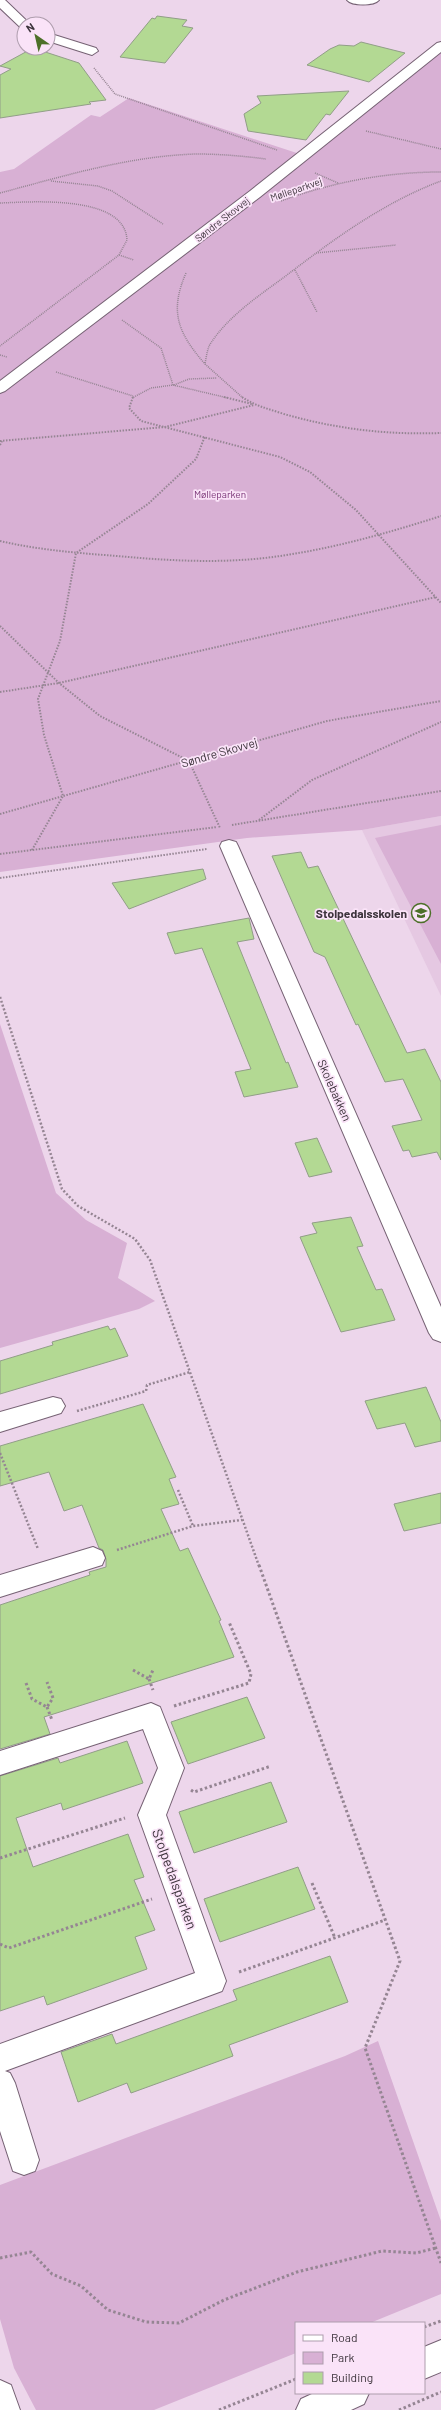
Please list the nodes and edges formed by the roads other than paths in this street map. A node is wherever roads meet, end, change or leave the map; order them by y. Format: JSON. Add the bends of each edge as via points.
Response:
{"nodes":[{"id":1,"x":353,"y":0,"type":"edge"},
{"id":2,"x":373,"y":0,"type":"edge"},
{"id":3,"x":0,"y":2,"type":"edge"},
{"id":4,"x":16,"y":17,"type":"edge"},
{"id":5,"x":56,"y":40,"type":"edge"},
{"id":6,"x":441,"y":46,"type":"edge"},
{"id":7,"x":80,"y":57,"type":"road end"},
{"id":8,"x":0,"y":388,"type":"edge"},
{"id":9,"x":229,"y":846,"type":"road end"},
{"id":10,"x":441,"y":1333,"type":"edge"},
{"id":11,"x":53,"y":1406,"type":"dead end"},
{"id":12,"x":0,"y":1422,"type":"edge"},
{"id":13,"x":93,"y":1558,"type":"road end"},
{"id":14,"x":0,"y":1586,"type":"edge"},
{"id":15,"x":0,"y":1762,"type":"edge"},
{"id":16,"x":0,"y":2058,"type":"edge"},
{"id":17,"x":0,"y":2083,"type":"edge"},
{"id":18,"x":24,"y":2160,"type":"dead end"},
{"id":19,"x":441,"y":2356,"type":"edge"},
{"id":20,"x":425,"y":2363,"type":"edge"},
{"id":21,"x":351,"y":2394,"type":"edge"},
{"id":22,"x":0,"y":2396,"type":"edge"},
{"id":23,"x":4,"y":2410,"type":"edge"},
{"id":24,"x":312,"y":2410,"type":"edge"}],
"edges":[{"from":1,"to":2,"type":"street"},
{"from":3,"to":4,"type":"street"},
{"from":5,"to":7,"type":"street","via":[[92,52]]},
{"from":6,"to":8,"type":"street","name":"Søndre Skovvej","via":[[297,161]]},
{"from":9,"to":10,"type":"street","name":"Skolebakken"},
{"from":11,"to":12,"type":"street"},
{"from":13,"to":14,"type":"street"},
{"from":15,"to":16,"type":"street","name":"Stolpedalsparken","via":[[152,1702],[171,1768],[152,1815],[212,1981]]},
{"from":17,"to":18,"type":"street"},
{"from":19,"to":20,"type":"street"},
{"from":21,"to":24,"type":"street"},
{"from":22,"to":23,"type":"street"}]}
